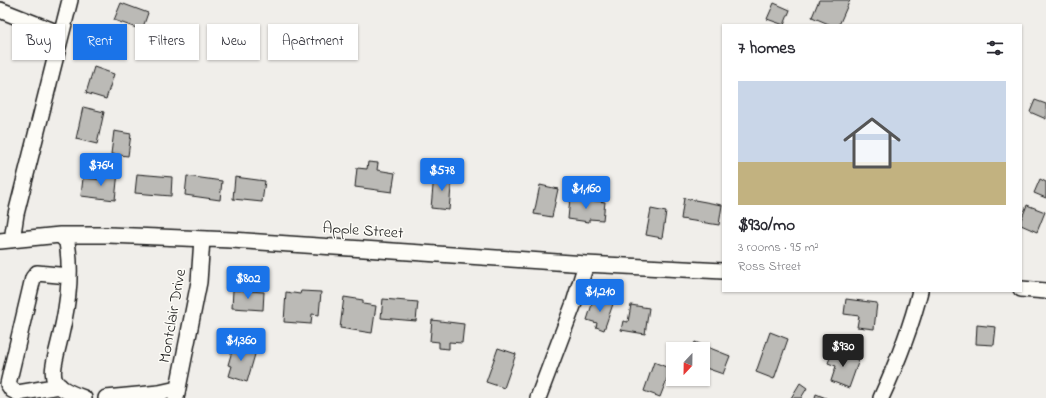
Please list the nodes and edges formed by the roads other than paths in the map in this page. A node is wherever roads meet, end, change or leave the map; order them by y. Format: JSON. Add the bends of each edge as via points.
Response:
{"nodes":[{"id":1,"x":70,"y":0,"type":"edge"},
{"id":2,"x":0,"y":10,"type":"edge"},
{"id":3,"x":36,"y":24,"type":"edge"},
{"id":4,"x":64,"y":24,"type":"edge"},
{"id":5,"x":54,"y":60,"type":"edge"},
{"id":6,"x":60,"y":235,"type":"junction"},
{"id":7,"x":202,"y":239,"type":"junction"},
{"id":8,"x":6,"y":240,"type":"edge"},
{"id":9,"x":586,"y":264,"type":"junction"},
{"id":10,"x":722,"y":271,"type":"edge"},
{"id":11,"x":69,"y":276,"type":"junction"},
{"id":12,"x":1022,"y":290,"type":"edge"},
{"id":13,"x":1046,"y":291,"type":"edge"},
{"id":14,"x":920,"y":292,"type":"edge"},
{"id":15,"x":60,"y":386,"type":"junction"},
{"id":16,"x":177,"y":394,"type":"edge"},
{"id":17,"x":84,"y":398,"type":"edge"},
{"id":18,"x":106,"y":398,"type":"edge"},
{"id":19,"x":538,"y":398,"type":"edge"},
{"id":20,"x":882,"y":398,"type":"edge"}],
"edges":[{"from":1,"to":4,"type":"street"},
{"from":2,"to":3,"type":"street"},
{"from":5,"to":8,"type":"street","via":[[16,214]]},
{"from":6,"to":7,"type":"street","name":"Apple Street"},
{"from":6,"to":8,"type":"street","name":"Apple Street"},
{"from":6,"to":11,"type":"street","via":[[67,242]]},
{"from":7,"to":9,"type":"street","name":"Apple Street"},
{"from":7,"to":16,"type":"street","name":"Montclair Drive","via":[[199,282]]},
{"from":9,"to":10,"type":"street","name":"Apple Street"},
{"from":9,"to":19,"type":"street"},
{"from":11,"to":15,"type":"street","via":[[66,315],[53,372],[55,382]]},
{"from":11,"to":15,"type":"street","via":[[37,274],[33,278],[8,384],[18,393]]},
{"from":12,"to":13,"type":"street"},
{"from":14,"to":20,"type":"street","via":[[913,319]]},
{"from":15,"to":17,"type":"street","via":[[68,393]]},
{"from":16,"to":18,"type":"street"}]}
